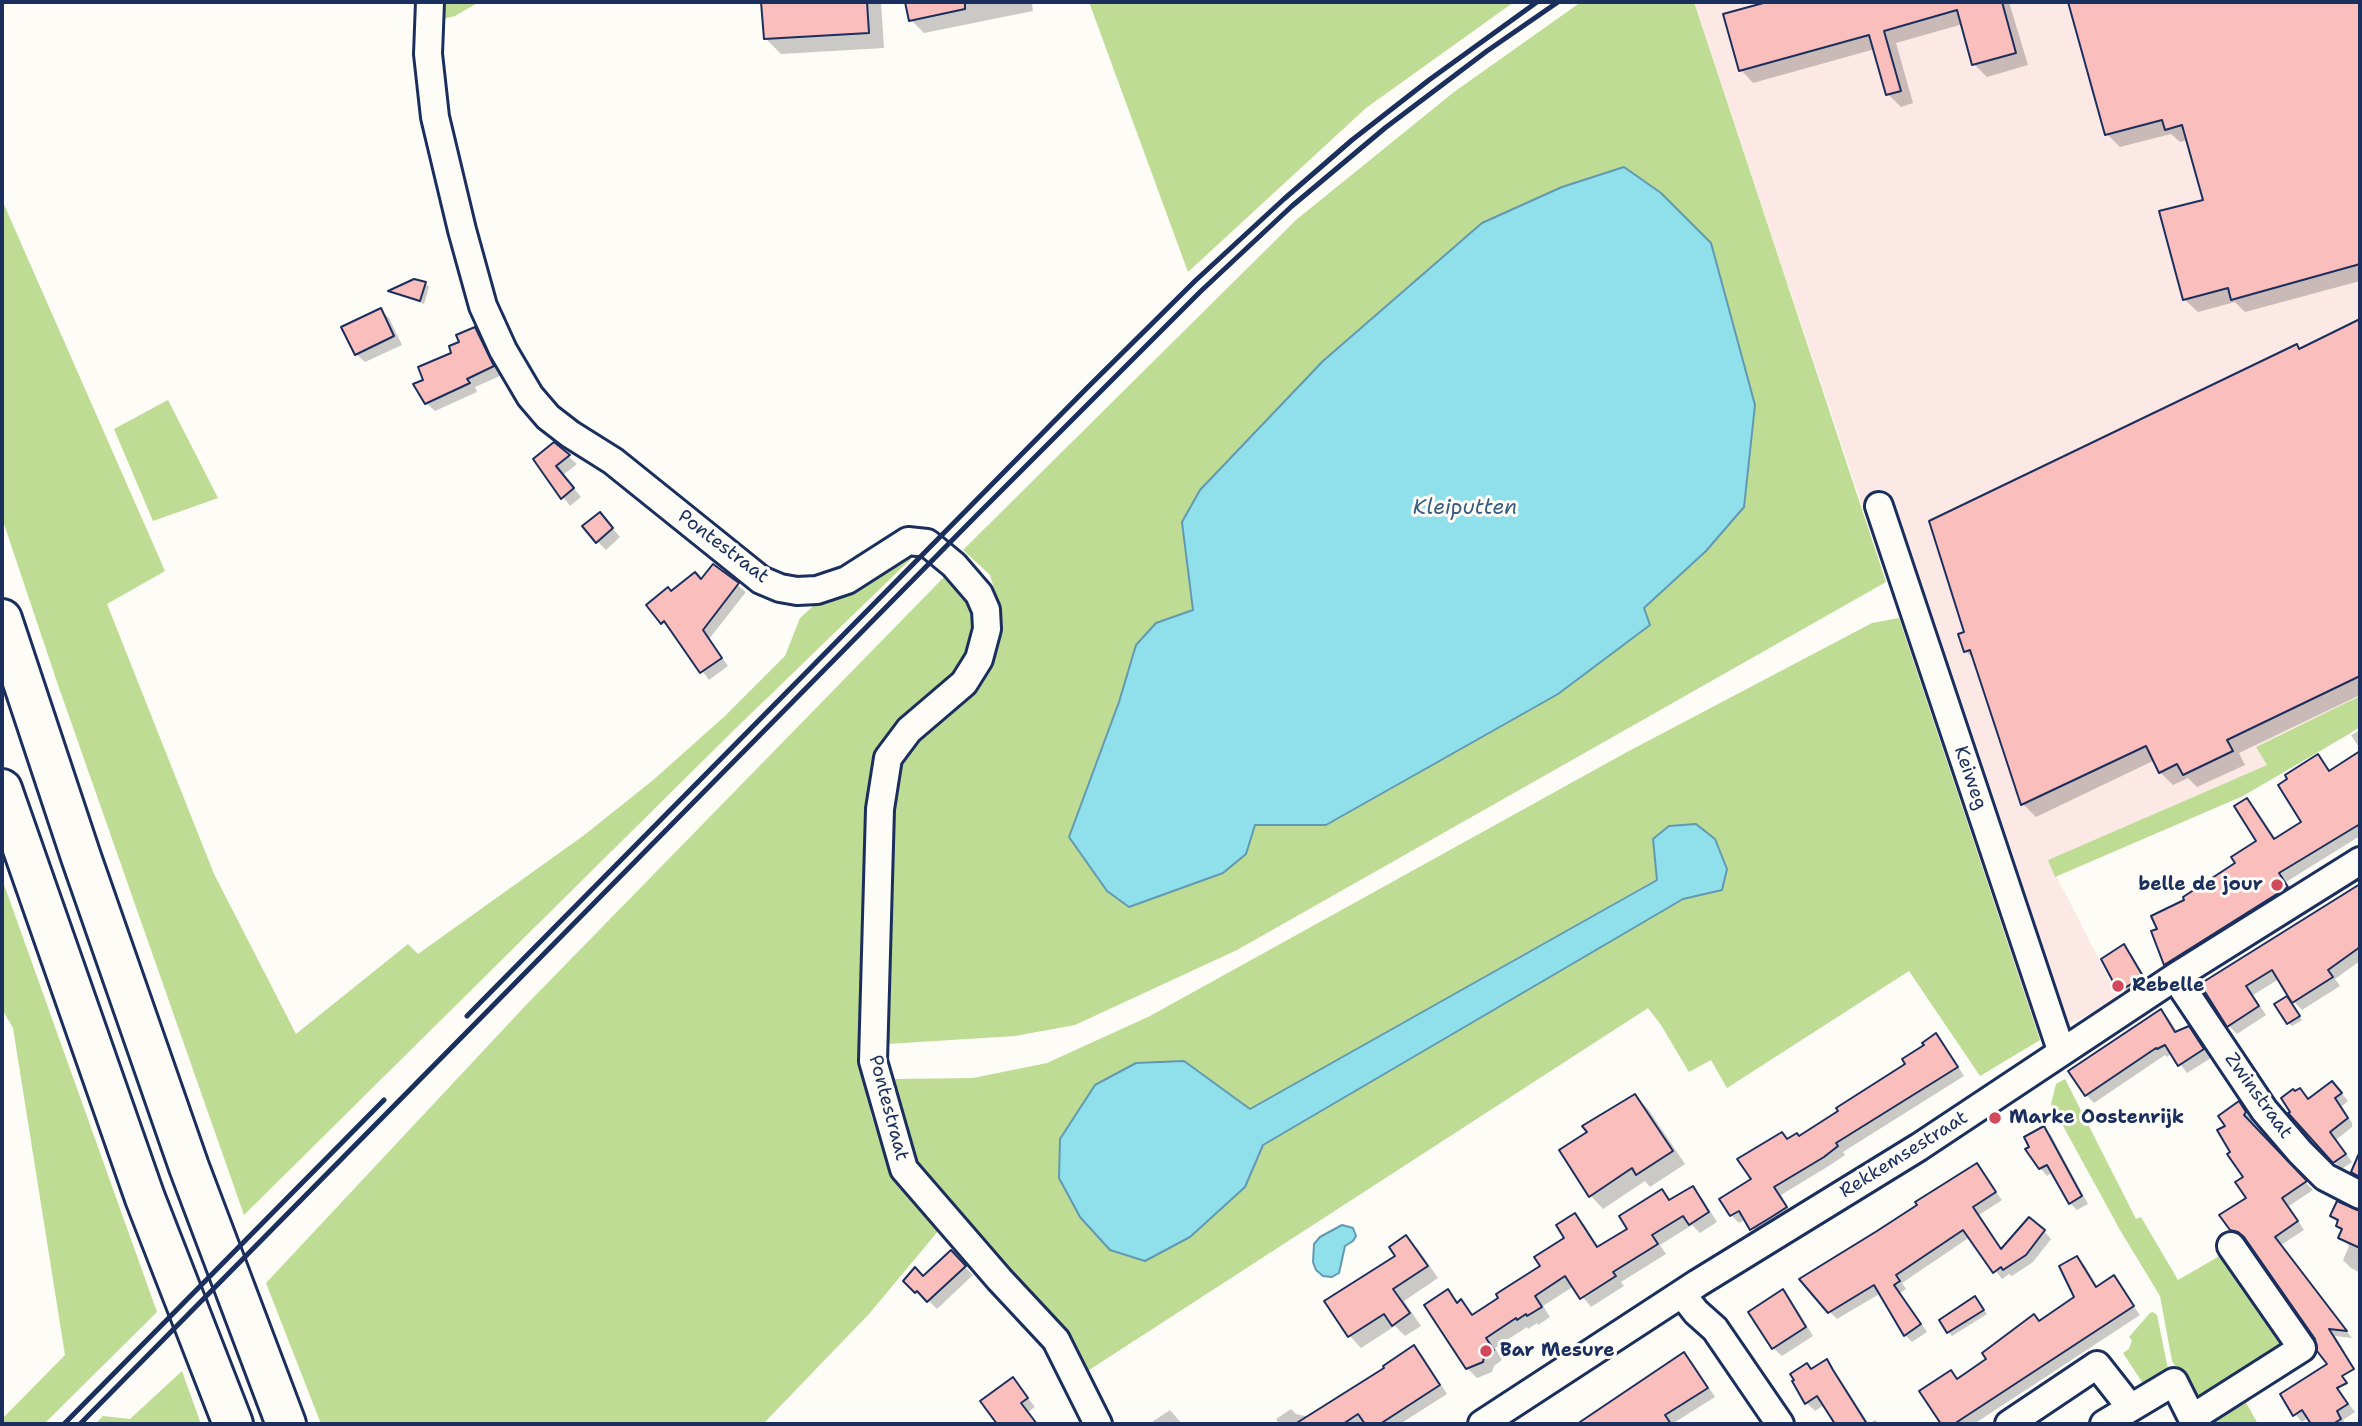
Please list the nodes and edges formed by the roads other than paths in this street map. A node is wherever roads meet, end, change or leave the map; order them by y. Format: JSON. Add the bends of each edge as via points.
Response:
{"nodes":[{"id":1,"x":430,"y":2,"type":"edge"},
{"id":2,"x":1878,"y":506,"type":"dead end"},
{"id":3,"x":2,"y":619,"type":"edge"},
{"id":4,"x":2,"y":789,"type":"edge"},
{"id":5,"x":2360,"y":861,"type":"edge"},
{"id":6,"x":2175,"y":977,"type":"junction"},
{"id":7,"x":2061,"y":1050,"type":"junction"},
{"id":8,"x":2360,"y":1195,"type":"edge"},
{"id":9,"x":2231,"y":1246,"type":"dead end"},
{"id":10,"x":1690,"y":1288,"type":"junction"},
{"id":11,"x":2130,"y":1407,"type":"junction"},
{"id":12,"x":233,"y":1424,"type":"edge"},
{"id":13,"x":286,"y":1424,"type":"edge"},
{"id":14,"x":1098,"y":1424,"type":"edge"},
{"id":15,"x":1482,"y":1424,"type":"edge"},
{"id":16,"x":1780,"y":1424,"type":"edge"},
{"id":17,"x":2009,"y":1424,"type":"edge"},
{"id":18,"x":2104,"y":1424,"type":"edge"}],
"edges":[{"from":1,"to":14,"type":"street","name":"Pontestraat","via":[[428,54],[435,117],[483,306],[510,362],[548,417],[612,461],[761,580],[780,588],[817,590],[847,580],[908,541],[927,543],[979,594],[987,629],[979,659],[964,683],[909,730],[888,758],[880,809],[873,1061],[904,1169],[1056,1340]]},
{"from":2,"to":7,"type":"street","name":"Keiweg"},
{"from":3,"to":13,"type":"highway","via":[[189,1167]]},
{"from":4,"to":12,"type":"highway","via":[[145,1198]]},
{"from":5,"to":6,"type":"street","name":"Rekkemsestraat"},
{"from":6,"to":7,"type":"street","name":"Rekkemsestraat"},
{"from":6,"to":8,"type":"street","name":"Zwinstraat","via":[[2264,1110],[2325,1177]]},
{"from":7,"to":10,"type":"street","name":"Rekkemsestraat","via":[[1919,1147]]},
{"from":9,"to":11,"type":"street","via":[[2302,1348],[2192,1418],[2174,1382]]},
{"from":10,"to":15,"type":"street","name":"Rekkemsestraat"},
{"from":10,"to":16,"type":"street","via":[[1710,1304],[1715,1329]]},
{"from":11,"to":17,"type":"street","via":[[2097,1365]]},
{"from":11,"to":18,"type":"street"}]}
